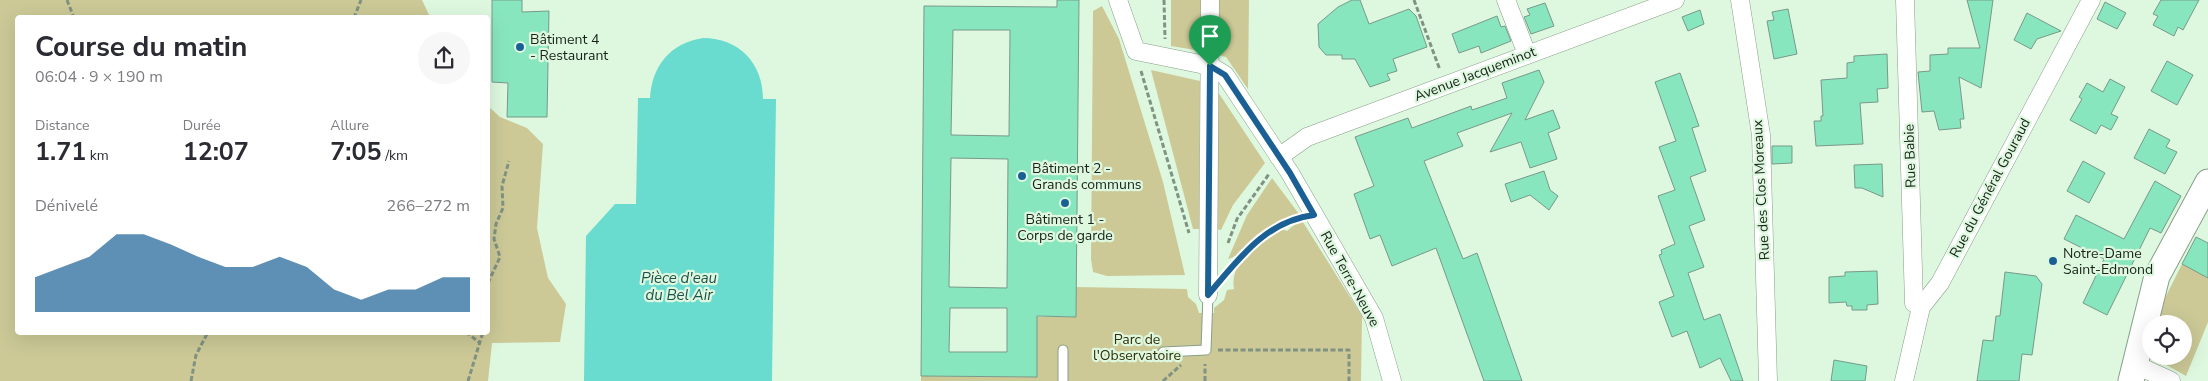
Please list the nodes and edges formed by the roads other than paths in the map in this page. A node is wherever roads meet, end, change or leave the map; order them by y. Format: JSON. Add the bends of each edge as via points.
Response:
{"nodes":[{"id":1,"x":1118,"y":0,"type":"edge"},
{"id":2,"x":1210,"y":0,"type":"edge"},
{"id":3,"x":1506,"y":0,"type":"edge"},
{"id":4,"x":1675,"y":0,"type":"edge"},
{"id":5,"x":1740,"y":0,"type":"edge"},
{"id":6,"x":1905,"y":0,"type":"edge"},
{"id":7,"x":2091,"y":0,"type":"edge"},
{"id":8,"x":1527,"y":54,"type":"junction"},
{"id":9,"x":1210,"y":66,"type":"junction"},
{"id":10,"x":1280,"y":157,"type":"junction"},
{"id":11,"x":2208,"y":182,"type":"edge"},
{"id":12,"x":1208,"y":295,"type":"joint"},
{"id":13,"x":1921,"y":307,"type":"junction"},
{"id":14,"x":1064,"y":350,"type":"dead end"},
{"id":15,"x":1163,"y":352,"type":"dead end"},
{"id":16,"x":2132,"y":373,"type":"edge"},
{"id":17,"x":1063,"y":381,"type":"edge"},
{"id":18,"x":1392,"y":381,"type":"edge"},
{"id":19,"x":1768,"y":381,"type":"edge"},
{"id":20,"x":1904,"y":381,"type":"edge"},
{"id":21,"x":2171,"y":381,"type":"edge"}],
"edges":[{"from":1,"to":9,"type":"street","via":[[1136,51]]},
{"from":2,"to":9,"type":"street"},
{"from":3,"to":8,"type":"street"},
{"from":4,"to":8,"type":"street","name":"Avenue Jacqueminot"},
{"from":5,"to":19,"type":"street","name":"Rue des Clos Moreaux","via":[[1761,135]]},
{"from":6,"to":13,"type":"street","name":"Rue Babie","via":[[1914,303]]},
{"from":7,"to":13,"type":"street","name":"Rue du Général Gouraud","via":[[1940,283]]},
{"from":8,"to":10,"type":"street","name":"Avenue Jacqueminot","via":[[1307,137]]},
{"from":9,"to":10,"type":"street","name":"Rue Terre-Neuve","via":[[1225,75]]},
{"from":9,"to":12,"type":"street"},
{"from":10,"to":18,"type":"street","name":"Rue Terre-Neuve","via":[[1374,318]]},
{"from":11,"to":16,"type":"main road","via":[[2157,276]]},
{"from":12,"to":15,"type":"lane","via":[[1206,350]]},
{"from":13,"to":20,"type":"street","name":"Rue du Général Gouraud"},
{"from":14,"to":17,"type":"lane"},
{"from":16,"to":21,"type":"street"}]}
